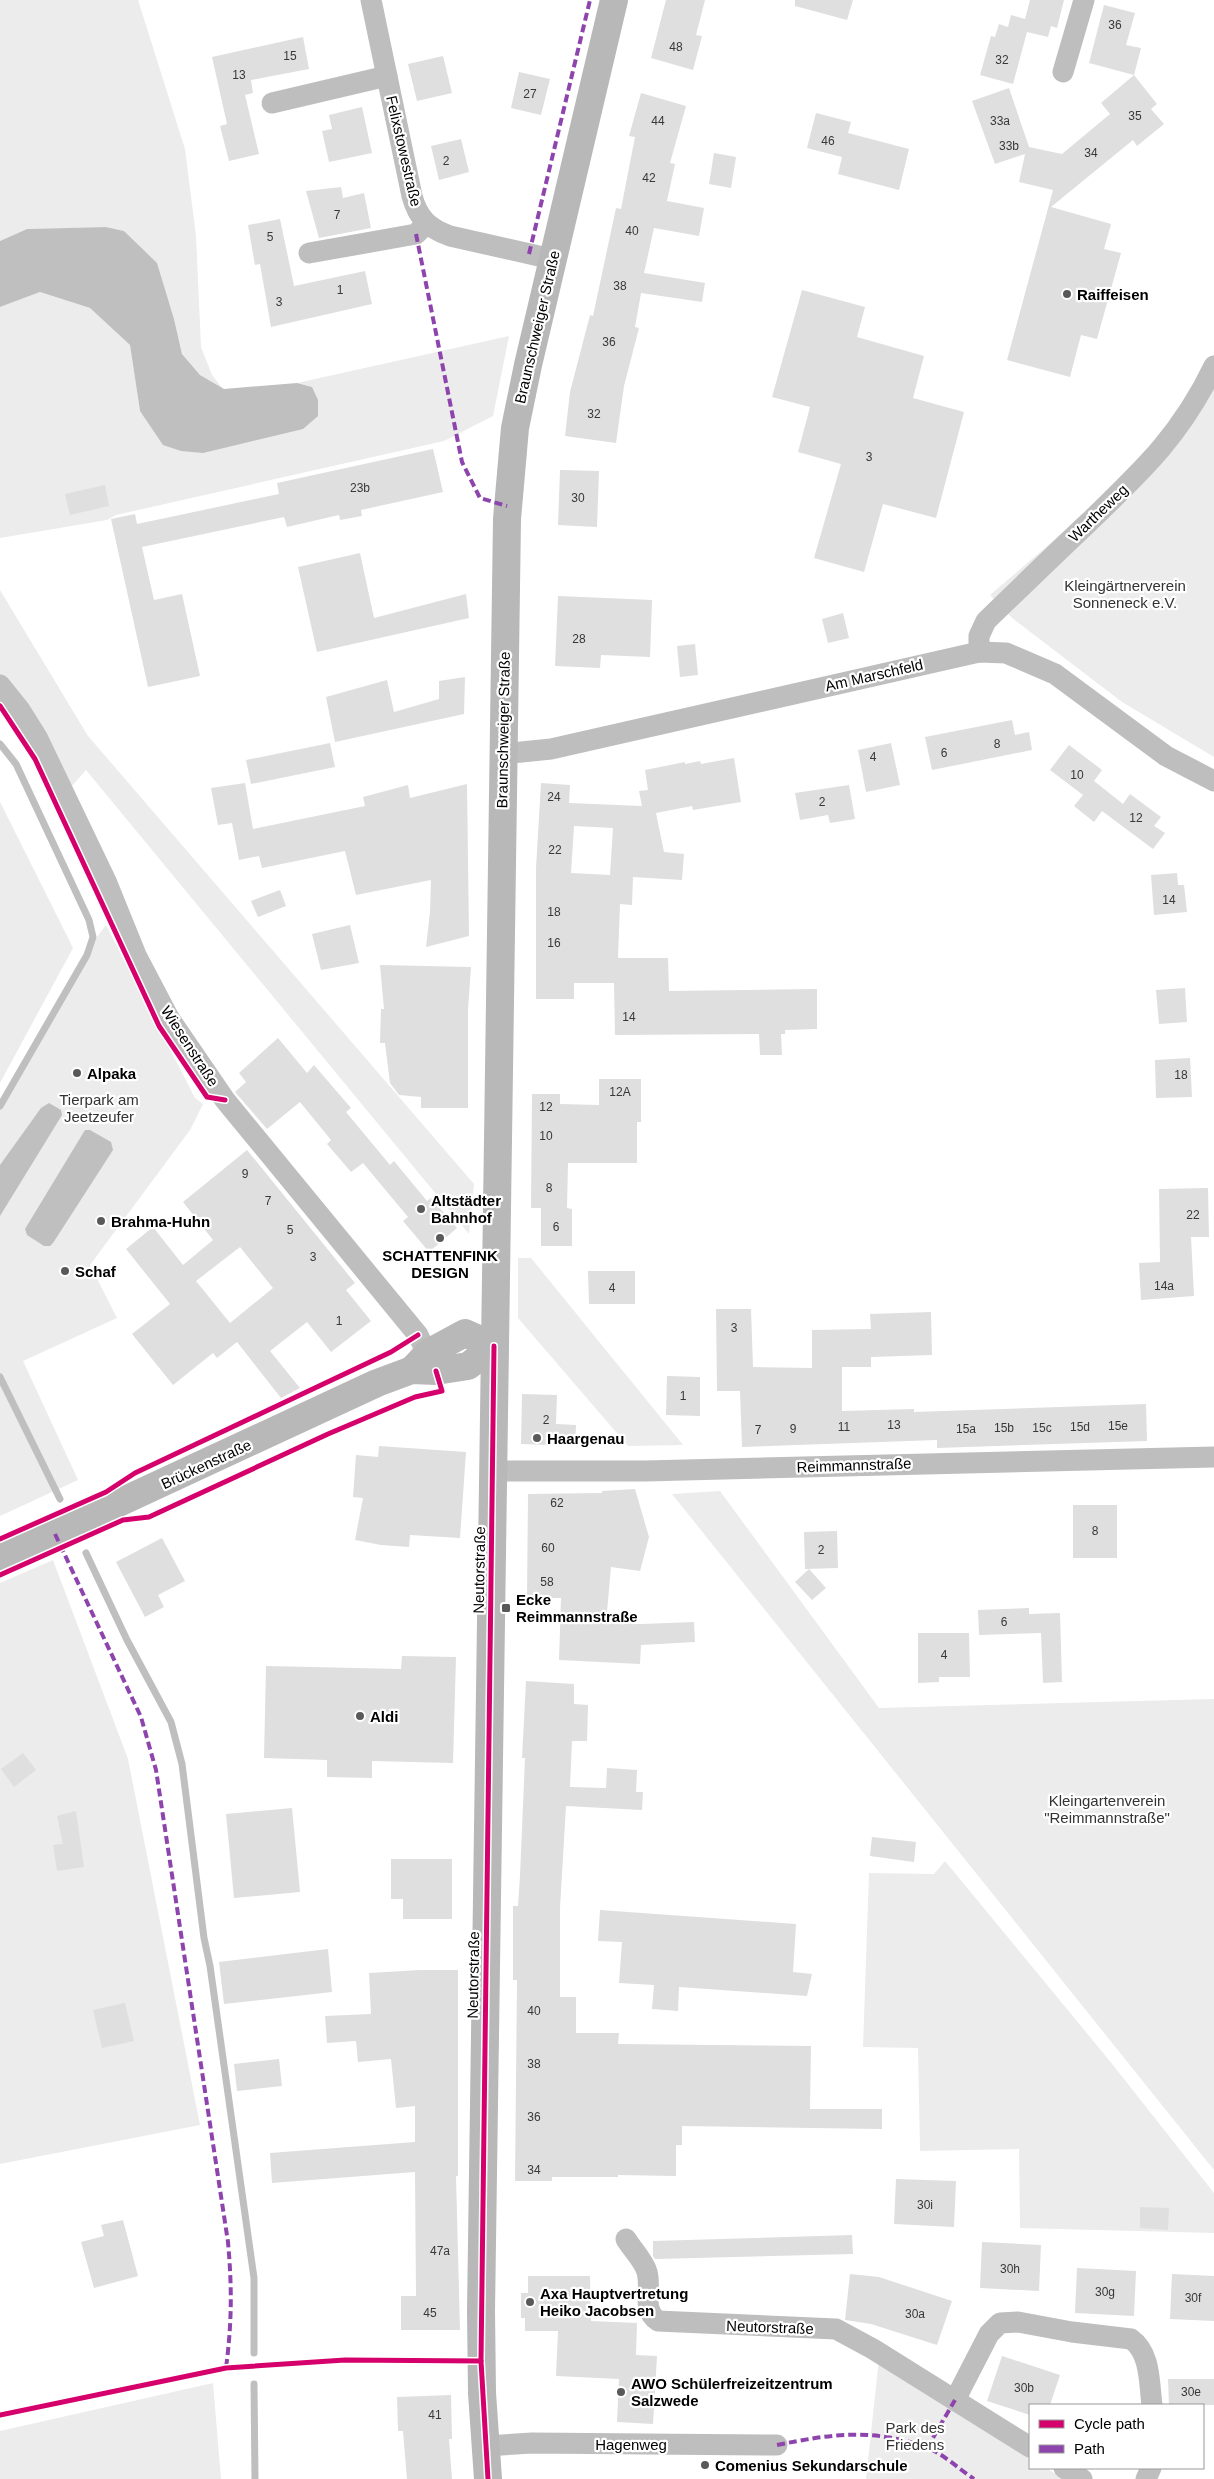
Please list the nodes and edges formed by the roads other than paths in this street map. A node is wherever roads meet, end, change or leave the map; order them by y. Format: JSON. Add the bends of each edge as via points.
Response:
{"nodes":[{"id":1,"x":371,"y":0,"type":"edge"},
{"id":2,"x":614,"y":0,"type":"edge"},
{"id":3,"x":1084,"y":0,"type":"edge"},
{"id":4,"x":1063,"y":72,"type":"dead end"},
{"id":5,"x":387,"y":76,"type":"junction"},
{"id":6,"x":272,"y":103,"type":"dead end"},
{"id":7,"x":426,"y":224,"type":"junction"},
{"id":8,"x":309,"y":253,"type":"dead end"},
{"id":9,"x":552,"y":260,"type":"junction"},
{"id":10,"x":1214,"y":366,"type":"edge"},
{"id":11,"x":979,"y":652,"type":"junction"},
{"id":12,"x":0,"y":685,"type":"edge"},
{"id":13,"x":502,"y":754,"type":"junction"},
{"id":14,"x":1214,"y":781,"type":"edge"},
{"id":15,"x":494,"y":1346,"type":"junction"},
{"id":16,"x":425,"y":1364,"type":"junction"},
{"id":17,"x":1214,"y":1457,"type":"edge"},
{"id":18,"x":493,"y":1471,"type":"junction"},
{"id":19,"x":0,"y":1558,"type":"edge"},
{"id":20,"x":626,"y":2238,"type":"dead end"},
{"id":21,"x":955,"y":2400,"type":"junction"},
{"id":22,"x":1152,"y":2404,"type":"edge"},
{"id":23,"x":777,"y":2444,"type":"dead end"},
{"id":24,"x":485,"y":2446,"type":"junction"},
{"id":25,"x":1029,"y":2446,"type":"edge"},
{"id":26,"x":1066,"y":2469,"type":"edge"},
{"id":27,"x":488,"y":2479,"type":"edge"},
{"id":28,"x":1082,"y":2479,"type":"edge"}],
"edges":[{"from":1,"to":5,"type":"street","name":"Felixstowestraße"},
{"from":2,"to":9,"type":"main road","name":"Braunschweiger Straße"},
{"from":3,"to":4,"type":"street"},
{"from":5,"to":6,"type":"street","name":"Felixstowestraße"},
{"from":5,"to":7,"type":"street","name":"Felixstowestraße","via":[[413,200]]},
{"from":7,"to":8,"type":"street","name":"Felixstowestraße","via":[[416,234]]},
{"from":7,"to":9,"type":"street","name":"Felixstowestraße","via":[[450,236]]},
{"from":9,"to":13,"type":"main road","name":"Braunschweiger Straße","via":[[518,409],[510,470],[505,554]]},
{"from":10,"to":11,"type":"street","name":"Wartheweg","via":[[1200,396],[1178,430],[1152,461],[986,621],[978,636]]},
{"from":11,"to":13,"type":"street","name":"Am Marschfeld","via":[[550,749]]},
{"from":11,"to":14,"type":"street","name":"Am Marschfeld","via":[[1006,653],[1055,674],[1166,756]]},
{"from":12,"to":16,"type":"street","name":"Wiesenstraße","via":[[37,737],[106,881],[136,955],[169,1018],[226,1100],[415,1332]]},
{"from":13,"to":15,"type":"main road","name":"Braunschweiger Straße"},
{"from":15,"to":16,"type":"main road","name":"Brückenstraße","via":[[464,1333]]},
{"from":15,"to":18,"type":"main road","name":"Braunschweiger Straße"},
{"from":16,"to":19,"type":"main road","name":"Brückenstraße","via":[[377,1383]]},
{"from":17,"to":18,"type":"street","name":"Reimmannstraße","via":[[644,1471]]},
{"from":18,"to":24,"type":"main road","name":"Neutorstraße","via":[[481,2341]]},
{"from":20,"to":21,"type":"street","name":"Neutorstraße","via":[[647,2272],[649,2306],[652,2316],[658,2321],[836,2329]]},
{"from":21,"to":22,"type":"street","via":[[990,2334],[1000,2323],[1018,2322],[1131,2339],[1144,2353]]},
{"from":21,"to":25,"type":"street","name":"Neutorstraße"},
{"from":23,"to":24,"type":"street","name":"Hagenweg","via":[[532,2443]]},
{"from":24,"to":27,"type":"main road","name":"Neutorstraße"},
{"from":26,"to":28,"type":"street"}]}
